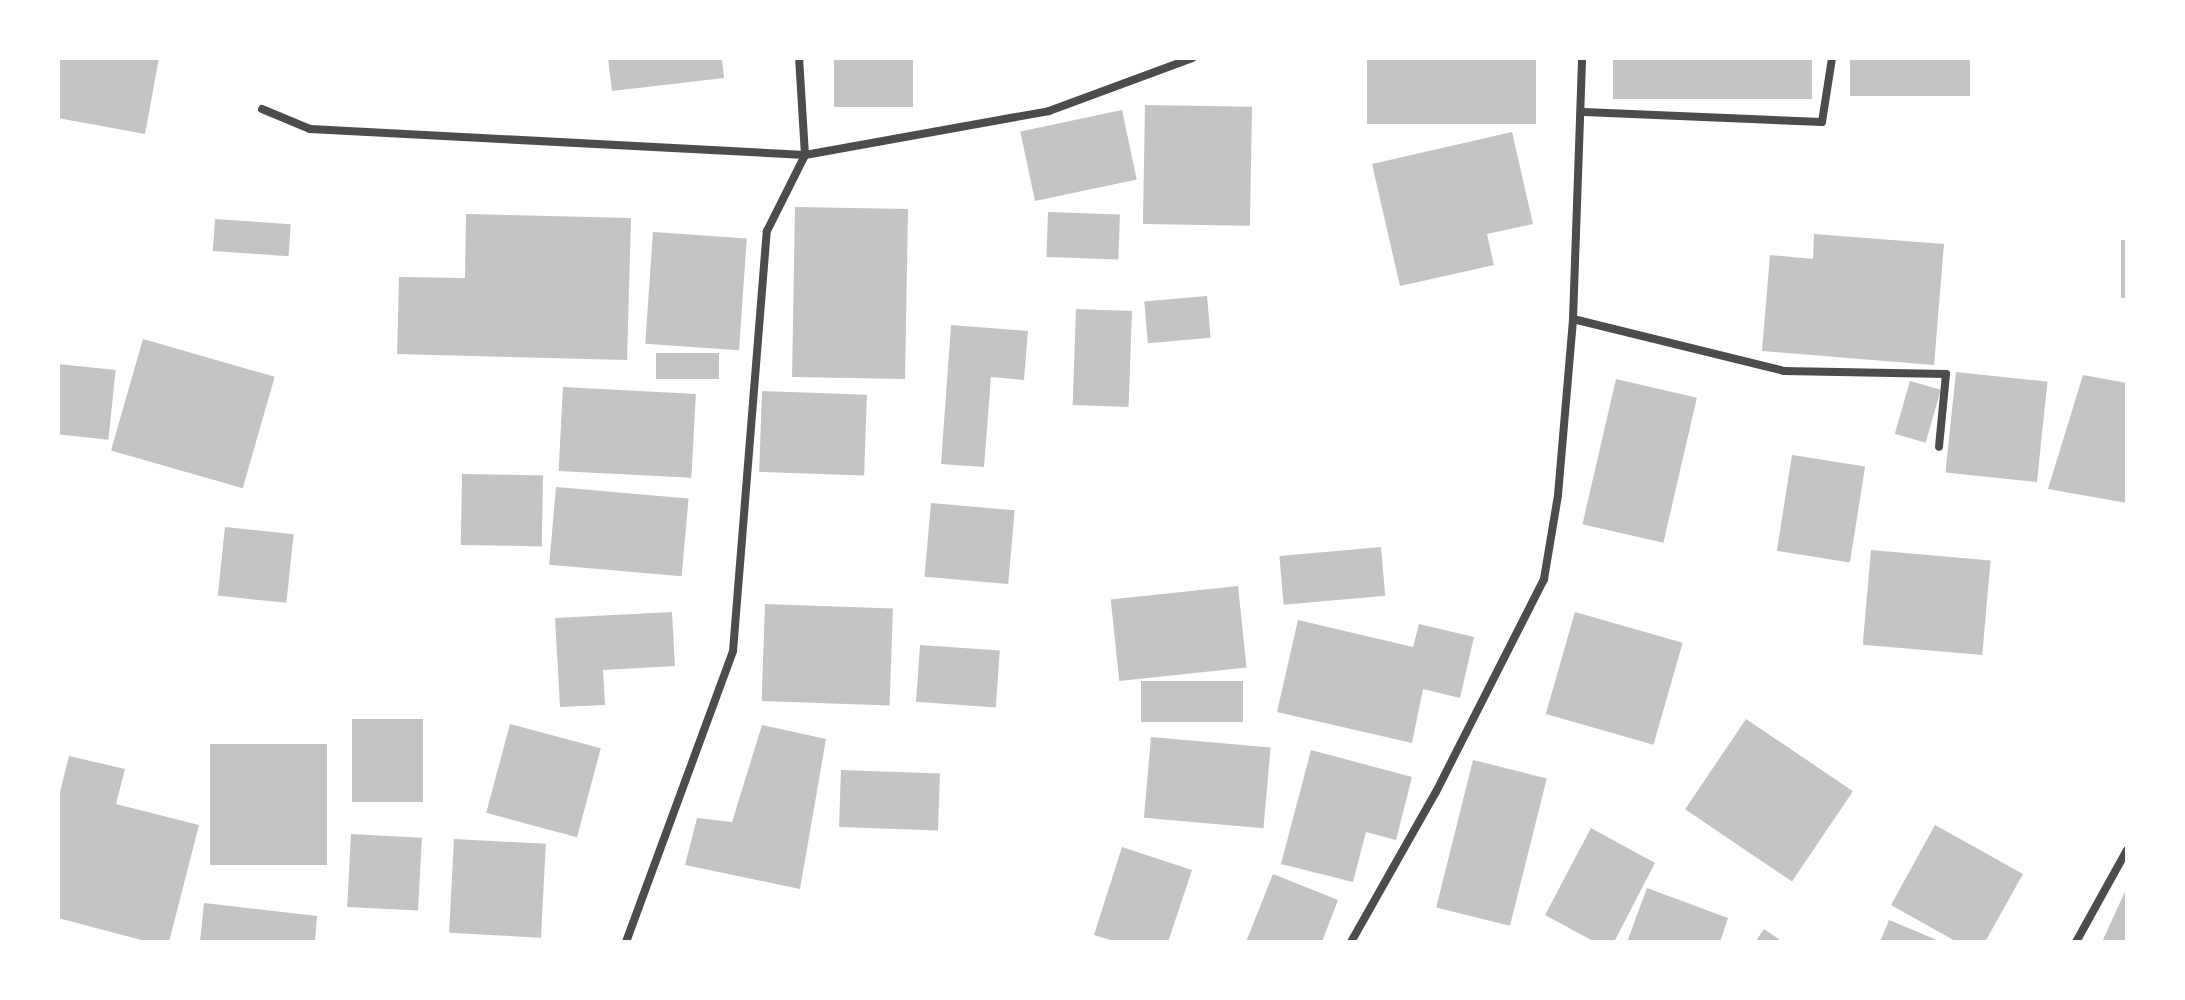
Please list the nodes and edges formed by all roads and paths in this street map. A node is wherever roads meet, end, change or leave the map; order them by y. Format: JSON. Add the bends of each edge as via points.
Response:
{"nodes":[{"id":1,"x":799,"y":58,"type":"edge"},
{"id":2,"x":1192,"y":58,"type":"edge"},
{"id":3,"x":1582,"y":58,"type":"edge"},
{"id":4,"x":1832,"y":58,"type":"edge"},
{"id":5,"x":262,"y":109,"type":"dead end"},
{"id":6,"x":1584,"y":112,"type":"junction"},
{"id":7,"x":805,"y":155,"type":"junction"},
{"id":8,"x":1573,"y":319,"type":"junction"},
{"id":9,"x":1939,"y":447,"type":"dead end"},
{"id":10,"x":2127,"y":850,"type":"edge"},
{"id":11,"x":626,"y":942,"type":"edge"},
{"id":12,"x":1351,"y":942,"type":"edge"},
{"id":13,"x":2076,"y":942,"type":"edge"}],
"edges":[{"from":1,"to":7,"type":"street"},
{"from":2,"to":7,"type":"street","via":[[1049,111]]},
{"from":3,"to":6,"type":"street"},
{"from":4,"to":6,"type":"street","via":[[1822,122]]},
{"from":5,"to":7,"type":"street","via":[[310,129]]},
{"from":6,"to":8,"type":"street"},
{"from":7,"to":11,"type":"street","via":[[767,231],[733,651]]},
{"from":8,"to":9,"type":"street","via":[[1784,371],[1946,374]]},
{"from":8,"to":12,"type":"street","via":[[1558,495],[1544,579],[1436,792]]},
{"from":10,"to":13,"type":"street"}]}
